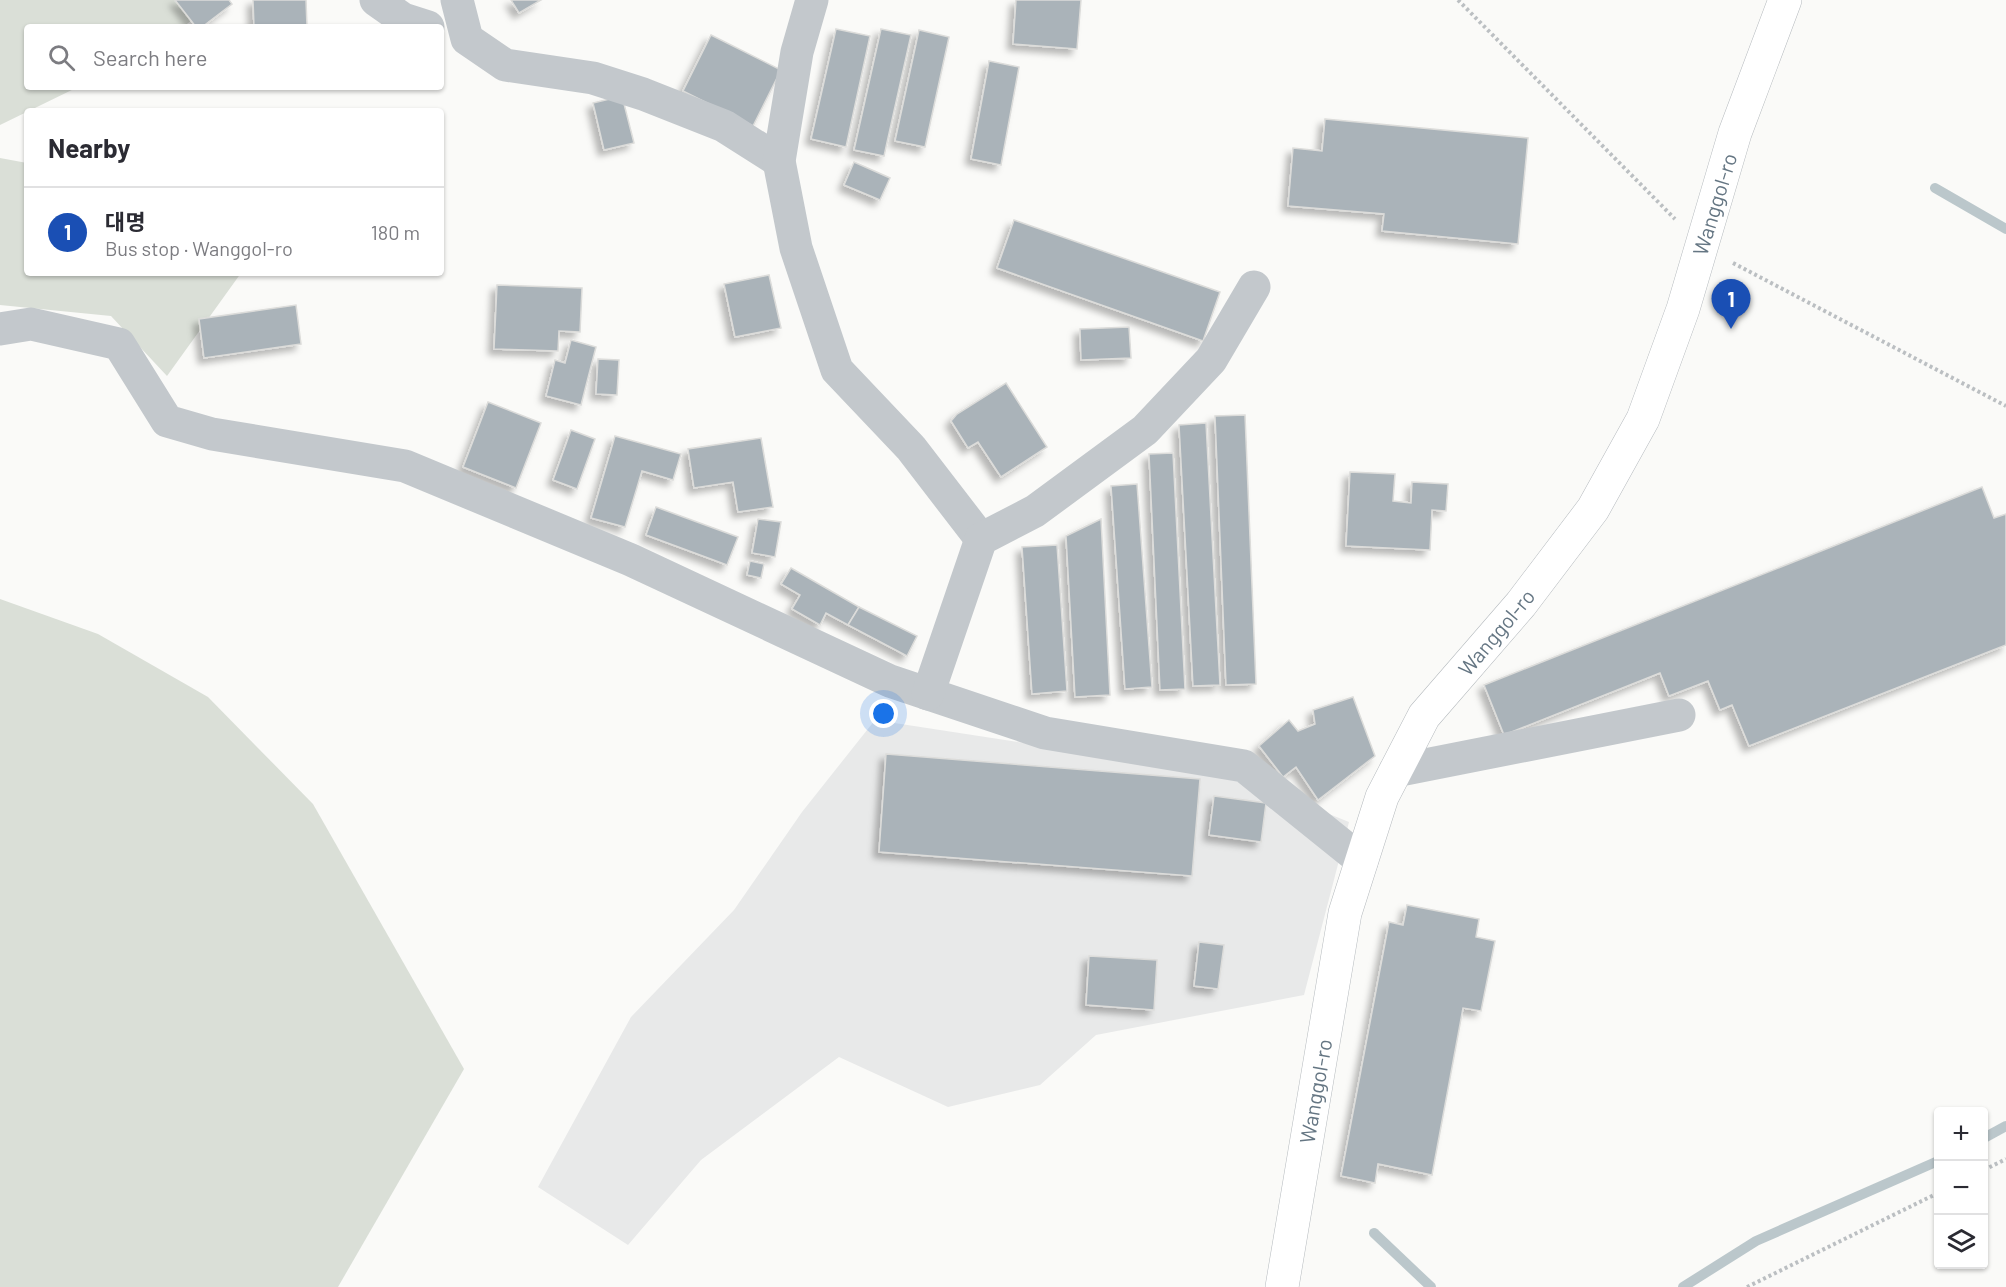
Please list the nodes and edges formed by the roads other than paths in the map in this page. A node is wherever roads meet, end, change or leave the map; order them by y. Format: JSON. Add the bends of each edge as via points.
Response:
{"nodes":[{"id":1,"x":376,"y":0,"type":"edge"},
{"id":2,"x":457,"y":0,"type":"edge"},
{"id":3,"x":812,"y":0,"type":"edge"},
{"id":4,"x":1785,"y":0,"type":"edge"},
{"id":5,"x":418,"y":24,"type":"edge"},
{"id":6,"x":454,"y":35,"type":"edge"},
{"id":7,"x":779,"y":161,"type":"junction"},
{"id":8,"x":1254,"y":287,"type":"dead end"},
{"id":9,"x":0,"y":329,"type":"edge"},
{"id":10,"x":981,"y":539,"type":"junction"},
{"id":11,"x":928,"y":694,"type":"junction"},
{"id":12,"x":1679,"y":715,"type":"dead end"},
{"id":13,"x":1395,"y":771,"type":"junction"},
{"id":14,"x":1362,"y":861,"type":"junction"},
{"id":15,"x":1282,"y":1287,"type":"edge"}],
"edges":[{"from":1,"to":5,"type":"street","via":[[402,19]]},
{"from":2,"to":6,"type":"street"},
{"from":3,"to":7,"type":"street","via":[[797,52]]},
{"from":4,"to":13,"type":"main road","name":"Wanggol-ro","via":[[1736,133],[1683,309],[1643,418],[1593,509],[1521,604],[1424,716]]},
{"from":6,"to":7,"type":"street","via":[[506,65],[593,78],[642,94],[724,126]]},
{"from":7,"to":10,"type":"street","via":[[795,248],[837,370],[911,448]]},
{"from":8,"to":10,"type":"street","via":[[1211,360],[1144,430],[1035,511]]},
{"from":9,"to":11,"type":"street","via":[[32,324],[119,344],[167,422],[212,434],[405,466],[631,560],[890,681]]},
{"from":10,"to":11,"type":"street"},
{"from":11,"to":14,"type":"street","via":[[1045,734],[1244,766]]},
{"from":12,"to":13,"type":"street"},
{"from":13,"to":14,"type":"main road","name":"Wanggol-ro","via":[[1382,797]]},
{"from":14,"to":15,"type":"main road","name":"Wanggol-ro","via":[[1345,913]]}]}
